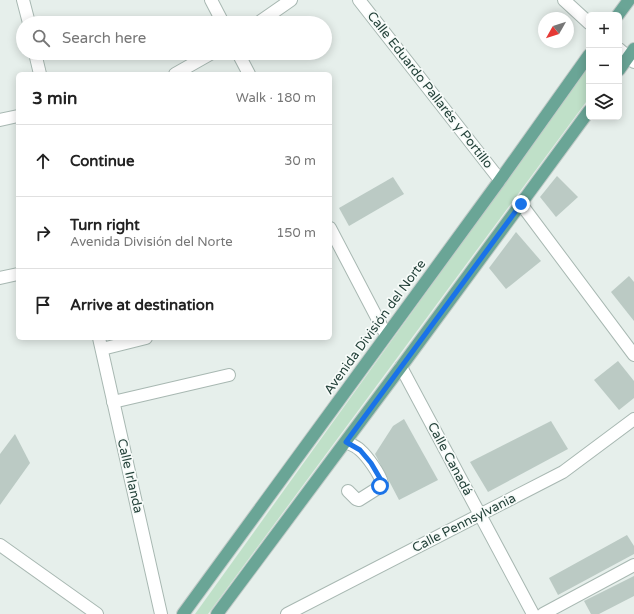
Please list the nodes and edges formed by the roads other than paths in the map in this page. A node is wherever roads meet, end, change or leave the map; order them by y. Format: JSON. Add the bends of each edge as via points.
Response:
{"nodes":[{"id":1,"x":23,"y":0,"type":"edge"},
{"id":2,"x":211,"y":0,"type":"edge"},
{"id":3,"x":291,"y":0,"type":"edge"},
{"id":4,"x":359,"y":0,"type":"edge"},
{"id":5,"x":564,"y":0,"type":"edge"},
{"id":6,"x":629,"y":0,"type":"edge"},
{"id":7,"x":620,"y":12,"type":"edge"},
{"id":8,"x":27,"y":16,"type":"edge"},
{"id":9,"x":219,"y":16,"type":"edge"},
{"id":10,"x":268,"y":16,"type":"edge"},
{"id":11,"x":586,"y":20,"type":"edge"},
{"id":12,"x":629,"y":54,"type":"edge"},
{"id":13,"x":37,"y":60,"type":"edge"},
{"id":14,"x":200,"y":60,"type":"edge"},
{"id":15,"x":242,"y":60,"type":"edge"},
{"id":16,"x":586,"y":60,"type":"edge"},
{"id":17,"x":622,"y":65,"type":"edge"},
{"id":18,"x":40,"y":72,"type":"edge"},
{"id":19,"x":179,"y":72,"type":"edge"},
{"id":20,"x":248,"y":72,"type":"edge"},
{"id":21,"x":586,"y":115,"type":"edge"},
{"id":22,"x":16,"y":116,"type":"edge"},
{"id":23,"x":0,"y":120,"type":"edge"},
{"id":24,"x":500,"y":180,"type":"junction"},
{"id":25,"x":521,"y":204,"type":"junction"},
{"id":26,"x":332,"y":232,"type":"edge"},
{"id":27,"x":16,"y":274,"type":"edge"},
{"id":28,"x":0,"y":278,"type":"edge"},
{"id":29,"x":386,"y":335,"type":"junction"},
{"id":30,"x":128,"y":340,"type":"edge"},
{"id":31,"x":100,"y":343,"type":"edge"},
{"id":32,"x":634,"y":355,"type":"edge"},
{"id":33,"x":401,"y":368,"type":"junction"},
{"id":34,"x":229,"y":375,"type":"dead end"},
{"id":35,"x":113,"y":402,"type":"junction"},
{"id":36,"x":634,"y":419,"type":"edge"},
{"id":37,"x":346,"y":442,"type":"junction"},
{"id":38,"x":348,"y":491,"type":"dead end"},
{"id":39,"x":480,"y":515,"type":"junction"},
{"id":40,"x":1,"y":547,"type":"edge"},
{"id":41,"x":634,"y":565,"type":"edge"},
{"id":42,"x":97,"y":614,"type":"edge"},
{"id":43,"x":161,"y":614,"type":"edge"},
{"id":44,"x":183,"y":614,"type":"edge"},
{"id":45,"x":217,"y":614,"type":"edge"},
{"id":46,"x":287,"y":614,"type":"edge"},
{"id":47,"x":533,"y":614,"type":"edge"},
{"id":48,"x":543,"y":614,"type":"edge"}],
"edges":[{"from":1,"to":8,"type":"street"},
{"from":2,"to":9,"type":"street"},
{"from":3,"to":10,"type":"street"},
{"from":4,"to":24,"type":"street","name":"Calle Eduardo Pallarés y Portillo"},
{"from":5,"to":11,"type":"street"},
{"from":6,"to":7,"type":"main road"},
{"from":12,"to":17,"type":"main road"},
{"from":13,"to":18,"type":"street"},
{"from":14,"to":19,"type":"street"},
{"from":15,"to":20,"type":"street"},
{"from":16,"to":24,"type":"main road","name":"Avenida División del Norte"},
{"from":21,"to":25,"type":"main road"},
{"from":22,"to":23,"type":"street"},
{"from":24,"to":29,"type":"main road","name":"Avenida División del Norte"},
{"from":25,"to":32,"type":"street"},
{"from":25,"to":33,"type":"main road"},
{"from":26,"to":29,"type":"street"},
{"from":27,"to":28,"type":"street"},
{"from":29,"to":44,"type":"main road","name":"Avenida División del Norte"},
{"from":30,"to":31,"type":"street"},
{"from":31,"to":35,"type":"street","name":"Calle Irlanda"},
{"from":33,"to":37,"type":"main road"},
{"from":33,"to":39,"type":"street","name":"Calle Canadá"},
{"from":34,"to":35,"type":"street"},
{"from":35,"to":43,"type":"street","name":"Calle Irlanda"},
{"from":36,"to":39,"type":"street","name":"Calle Pennsylvania","via":[[563,472]]},
{"from":37,"to":38,"type":"street","via":[[360,450],[382,483],[359,500]]},
{"from":37,"to":45,"type":"main road"},
{"from":39,"to":46,"type":"street","name":"Calle Pennsylvania"},
{"from":39,"to":47,"type":"street","name":"Calle Canadá"},
{"from":40,"to":42,"type":"street"},
{"from":41,"to":48,"type":"street"}]}
